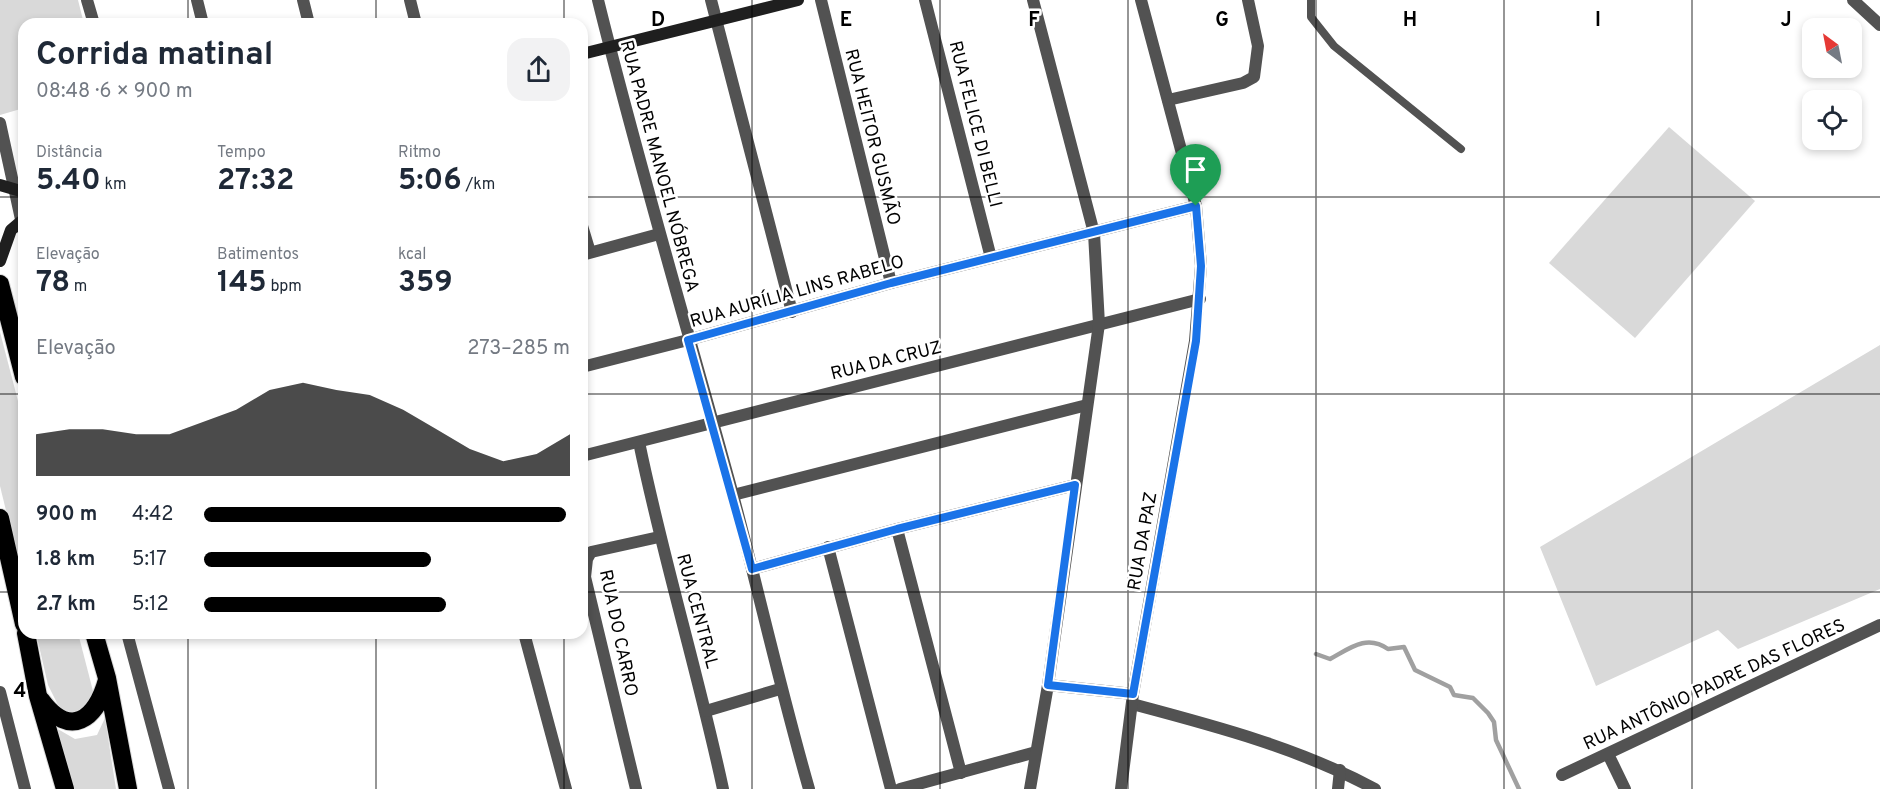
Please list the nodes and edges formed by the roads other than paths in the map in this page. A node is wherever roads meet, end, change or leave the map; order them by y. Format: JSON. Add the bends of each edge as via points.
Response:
{"nodes":[{"id":1,"x":87,"y":0,"type":"edge"},
{"id":2,"x":197,"y":0,"type":"edge"},
{"id":3,"x":303,"y":0,"type":"edge"},
{"id":4,"x":410,"y":0,"type":"edge"},
{"id":5,"x":598,"y":0,"type":"edge"},
{"id":6,"x":711,"y":0,"type":"edge"},
{"id":7,"x":798,"y":0,"type":"edge"},
{"id":8,"x":821,"y":0,"type":"edge"},
{"id":9,"x":925,"y":0,"type":"edge"},
{"id":10,"x":1033,"y":0,"type":"edge"},
{"id":11,"x":1141,"y":0,"type":"edge"},
{"id":12,"x":1248,"y":0,"type":"edge"},
{"id":13,"x":1311,"y":0,"type":"edge"},
{"id":14,"x":1853,"y":0,"type":"edge"},
{"id":15,"x":92,"y":18,"type":"edge"},
{"id":16,"x":202,"y":18,"type":"edge"},
{"id":17,"x":308,"y":18,"type":"edge"},
{"id":18,"x":414,"y":18,"type":"edge"},
{"id":19,"x":717,"y":21,"type":"junction"},
{"id":20,"x":1880,"y":25,"type":"edge"},
{"id":21,"x":609,"y":46,"type":"junction"},
{"id":22,"x":588,"y":52,"type":"edge"},
{"id":23,"x":1168,"y":100,"type":"junction"},
{"id":24,"x":0,"y":123,"type":"edge"},
{"id":25,"x":1461,"y":149,"type":"dead end"},
{"id":26,"x":0,"y":185,"type":"edge"},
{"id":27,"x":18,"y":185,"type":"edge"},
{"id":28,"x":18,"y":191,"type":"edge"},
{"id":29,"x":1196,"y":206,"type":"junction"},
{"id":30,"x":18,"y":226,"type":"edge"},
{"id":31,"x":1094,"y":233,"type":"junction"},
{"id":32,"x":658,"y":234,"type":"junction"},
{"id":33,"x":588,"y":253,"type":"edge"},
{"id":34,"x":991,"y":258,"type":"junction"},
{"id":35,"x":0,"y":261,"type":"edge"},
{"id":36,"x":891,"y":283,"type":"junction"},
{"id":37,"x":0,"y":284,"type":"edge"},
{"id":38,"x":1200,"y":299,"type":"junction"},
{"id":39,"x":792,"y":312,"type":"junction"},
{"id":40,"x":1099,"y":324,"type":"junction"},
{"id":41,"x":688,"y":340,"type":"junction"},
{"id":42,"x":18,"y":354,"type":"edge"},
{"id":43,"x":588,"y":365,"type":"edge"},
{"id":44,"x":1087,"y":405,"type":"junction"},
{"id":45,"x":712,"y":422,"type":"junction"},
{"id":46,"x":639,"y":442,"type":"junction"},
{"id":47,"x":588,"y":455,"type":"edge"},
{"id":48,"x":1075,"y":485,"type":"junction"},
{"id":49,"x":733,"y":495,"type":"junction"},
{"id":50,"x":0,"y":518,"type":"edge"},
{"id":51,"x":897,"y":529,"type":"junction"},
{"id":52,"x":659,"y":537,"type":"junction"},
{"id":53,"x":828,"y":547,"type":"junction"},
{"id":54,"x":588,"y":557,"type":"edge"},
{"id":55,"x":752,"y":569,"type":"junction"},
{"id":56,"x":7,"y":572,"type":"edge"},
{"id":57,"x":588,"y":597,"type":"edge"},
{"id":58,"x":18,"y":606,"type":"edge"},
{"id":59,"x":1880,"y":625,"type":"edge"},
{"id":60,"x":27,"y":639,"type":"edge"},
{"id":61,"x":96,"y":639,"type":"edge"},
{"id":62,"x":128,"y":639,"type":"edge"},
{"id":63,"x":526,"y":639,"type":"edge"},
{"id":64,"x":107,"y":678,"type":"junction"},
{"id":65,"x":1048,"y":685,"type":"junction"},
{"id":66,"x":780,"y":689,"type":"junction"},
{"id":67,"x":0,"y":692,"type":"edge"},
{"id":68,"x":38,"y":696,"type":"junction"},
{"id":69,"x":1132,"y":699,"type":"junction"},
{"id":70,"x":706,"y":711,"type":"junction"},
{"id":71,"x":1036,"y":752,"type":"junction"},
{"id":72,"x":1608,"y":754,"type":"junction"},
{"id":73,"x":1340,"y":770,"type":"junction"},
{"id":74,"x":961,"y":773,"type":"junction"},
{"id":75,"x":1562,"y":774,"type":"dead end"},
{"id":76,"x":26,"y":789,"type":"edge"},
{"id":77,"x":65,"y":789,"type":"edge"},
{"id":78,"x":128,"y":789,"type":"edge"},
{"id":79,"x":169,"y":789,"type":"edge"},
{"id":80,"x":566,"y":789,"type":"edge"},
{"id":81,"x":636,"y":789,"type":"edge"},
{"id":82,"x":723,"y":789,"type":"edge"},
{"id":83,"x":809,"y":789,"type":"edge"},
{"id":84,"x":891,"y":789,"type":"edge"},
{"id":85,"x":900,"y":789,"type":"edge"},
{"id":86,"x":1030,"y":789,"type":"edge"},
{"id":87,"x":1121,"y":789,"type":"edge"},
{"id":88,"x":1338,"y":789,"type":"edge"},
{"id":89,"x":1375,"y":789,"type":"edge"},
{"id":90,"x":1625,"y":789,"type":"edge"}],
"edges":[{"from":1,"to":15,"type":"street"},
{"from":2,"to":16,"type":"street"},
{"from":3,"to":17,"type":"street"},
{"from":4,"to":18,"type":"street"},
{"from":5,"to":21,"type":"street","name":"RUA PADRE MANOEL NÓBREGA"},
{"from":6,"to":19,"type":"street"},
{"from":7,"to":19,"type":"street"},
{"from":8,"to":36,"type":"street","name":"RUA HEITOR GUSMÃO"},
{"from":9,"to":34,"type":"street","name":"RUA FELICE DI BELLI"},
{"from":10,"to":31,"type":"street"},
{"from":11,"to":23,"type":"street","name":"RUA DA PAZ"},
{"from":12,"to":23,"type":"street","via":[[1258,46],[1254,77]]},
{"from":13,"to":25,"type":"lane","via":[[1311,17],[1334,46]]},
{"from":14,"to":20,"type":"street"},
{"from":19,"to":21,"type":"street"},
{"from":19,"to":39,"type":"street"},
{"from":21,"to":22,"type":"street"},
{"from":21,"to":32,"type":"street","name":"RUA PADRE MANOEL NÓBREGA"},
{"from":23,"to":29,"type":"street","name":"RUA DA PAZ"},
{"from":24,"to":27,"type":"street"},
{"from":26,"to":28,"type":"street"},
{"from":29,"to":31,"type":"street","name":"RUA AURÍLIA LINS RABELO"},
{"from":29,"to":38,"type":"street","name":"RUA DA PAZ"},
{"from":30,"to":35,"type":"street","via":[[11,230]]},
{"from":31,"to":34,"type":"street","name":"RUA AURÍLIA LINS RABELO"},
{"from":31,"to":40,"type":"street"},
{"from":32,"to":33,"type":"street"},
{"from":32,"to":41,"type":"street","name":"RUA PADRE MANOEL NÓBREGA"},
{"from":34,"to":36,"type":"street","name":"RUA AURÍLIA LINS RABELO"},
{"from":36,"to":39,"type":"street","name":"RUA AURÍLIA LINS RABELO"},
{"from":37,"to":42,"type":"highway"},
{"from":38,"to":40,"type":"street","name":"RUA DA CRUZ"},
{"from":38,"to":69,"type":"street","name":"RUA DA PAZ","via":[[1196,341]]},
{"from":39,"to":41,"type":"street","name":"RUA AURÍLIA LINS RABELO"},
{"from":40,"to":44,"type":"street"},
{"from":40,"to":45,"type":"street","name":"RUA DA CRUZ"},
{"from":41,"to":43,"type":"street","name":"RUA AURÍLIA LINS RABELO"},
{"from":41,"to":45,"type":"street","name":"RUA PADRE MANOEL NÓBREGA"},
{"from":44,"to":48,"type":"street"},
{"from":44,"to":49,"type":"street"},
{"from":45,"to":46,"type":"street","name":"RUA DA CRUZ"},
{"from":45,"to":49,"type":"street","name":"RUA PADRE MANOEL NÓBREGA"},
{"from":46,"to":47,"type":"street","name":"RUA DA CRUZ"},
{"from":46,"to":52,"type":"street","name":"RUA CENTRAL"},
{"from":48,"to":51,"type":"street"},
{"from":48,"to":65,"type":"street"},
{"from":49,"to":55,"type":"street","name":"RUA PADRE MANOEL NÓBREGA"},
{"from":50,"to":56,"type":"highway"},
{"from":51,"to":53,"type":"street"},
{"from":51,"to":74,"type":"street"},
{"from":52,"to":54,"type":"street","name":"RUA DO CARRO","via":[[591,552]]},
{"from":52,"to":70,"type":"street","name":"RUA CENTRAL"},
{"from":53,"to":55,"type":"street"},
{"from":53,"to":84,"type":"street"},
{"from":55,"to":66,"type":"street","name":"RUA PADRE MANOEL NÓBREGA"},
{"from":56,"to":58,"type":"highway"},
{"from":57,"to":81,"type":"street","name":"RUA DO CARRO"},
{"from":59,"to":72,"type":"street","name":"RUA ANTÔNIO PADRE DAS FLORES"},
{"from":60,"to":68,"type":"highway"},
{"from":61,"to":64,"type":"highway"},
{"from":62,"to":79,"type":"street"},
{"from":63,"to":80,"type":"street"},
{"from":64,"to":68,"type":"highway","via":[[97,708],[73,722],[52,714]]},
{"from":64,"to":78,"type":"highway"},
{"from":65,"to":69,"type":"street"},
{"from":65,"to":71,"type":"street"},
{"from":66,"to":70,"type":"street"},
{"from":66,"to":83,"type":"street","name":"RUA PADRE MANOEL NÓBREGA"},
{"from":67,"to":76,"type":"street"},
{"from":68,"to":77,"type":"highway"},
{"from":69,"to":73,"type":"street"},
{"from":69,"to":87,"type":"street","name":"RUA DA PAZ"},
{"from":70,"to":82,"type":"street","name":"RUA CENTRAL"},
{"from":71,"to":74,"type":"street"},
{"from":71,"to":86,"type":"street"},
{"from":72,"to":75,"type":"street","name":"RUA ANTÔNIO PADRE DAS FLORES"},
{"from":72,"to":90,"type":"street"},
{"from":73,"to":88,"type":"street"},
{"from":73,"to":89,"type":"street"},
{"from":74,"to":85,"type":"street"}]}
